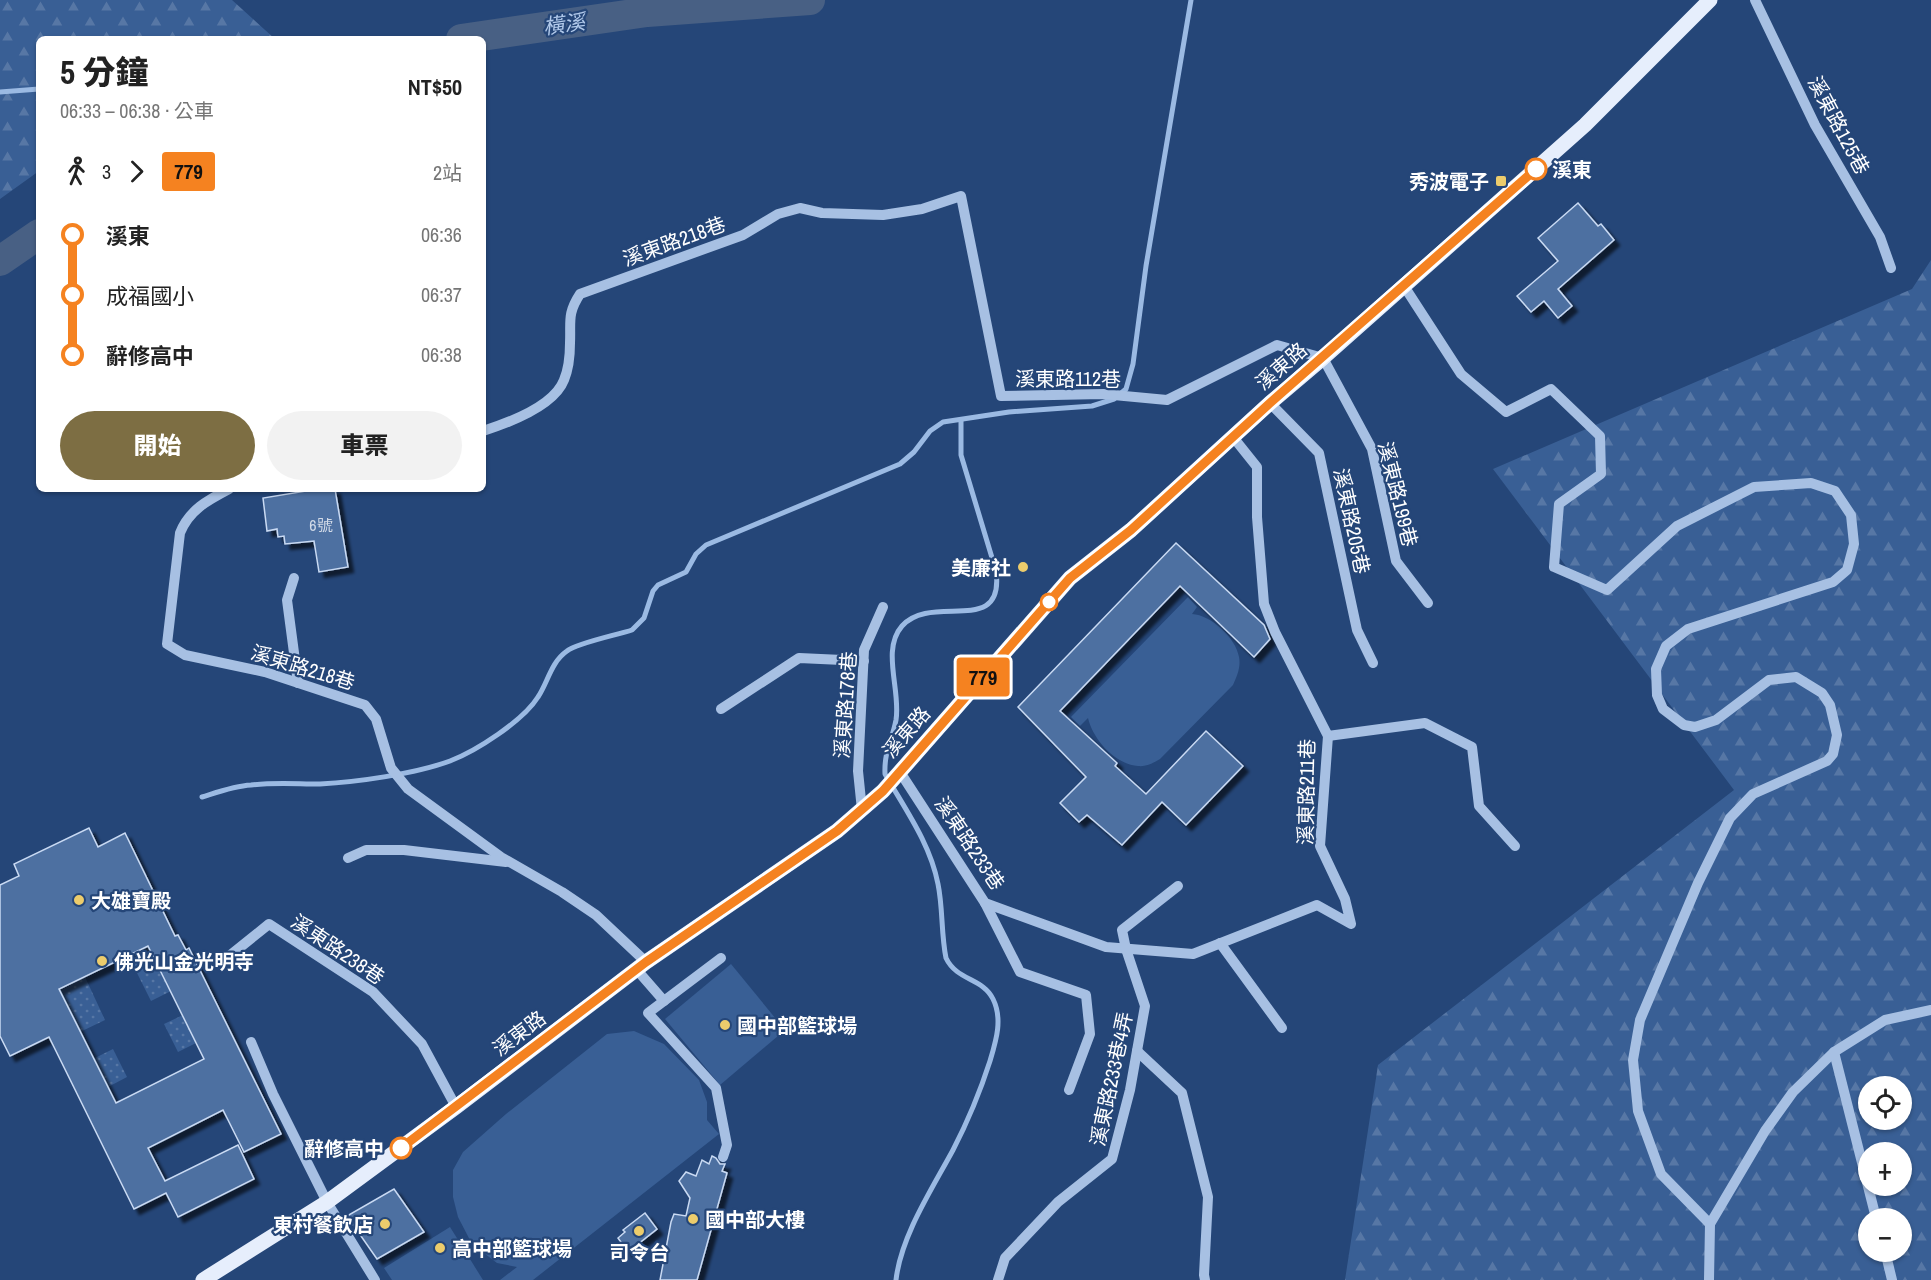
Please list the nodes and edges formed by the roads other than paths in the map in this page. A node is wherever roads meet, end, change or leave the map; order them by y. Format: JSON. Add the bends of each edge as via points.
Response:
{"nodes":[{"id":1,"x":1710,"y":0,"type":"edge"},
{"id":2,"x":1755,"y":0,"type":"edge"},
{"id":3,"x":961,"y":196,"type":"joint"},
{"id":4,"x":1891,"y":268,"type":"dead end"},
{"id":5,"x":1404,"y":286,"type":"junction"},
{"id":6,"x":1323,"y":358,"type":"junction"},
{"id":7,"x":1270,"y":403,"type":"junction"},
{"id":8,"x":486,"y":430,"type":"edge"},
{"id":9,"x":1233,"y":437,"type":"junction"},
{"id":10,"x":223,"y":492,"type":"edge"},
{"id":11,"x":294,"y":578,"type":"dead end"},
{"id":12,"x":1428,"y":603,"type":"dead end"},
{"id":13,"x":883,"y":607,"type":"dead end"},
{"id":14,"x":864,"y":661,"type":"junction"},
{"id":15,"x":1373,"y":663,"type":"dead end"},
{"id":16,"x":297,"y":683,"type":"junction"},
{"id":17,"x":721,"y":709,"type":"dead end"},
{"id":18,"x":1328,"y":736,"type":"junction"},
{"id":19,"x":897,"y":775,"type":"junction"},
{"id":20,"x":861,"y":810,"type":"junction"},
{"id":21,"x":1515,"y":846,"type":"dead end"},
{"id":22,"x":348,"y":858,"type":"dead end"},
{"id":23,"x":510,"y":862,"type":"junction"},
{"id":24,"x":1178,"y":886,"type":"dead end"},
{"id":25,"x":985,"y":903,"type":"junction"},
{"id":26,"x":1220,"y":943,"type":"junction"},
{"id":27,"x":1126,"y":949,"type":"junction"},
{"id":28,"x":228,"y":957,"type":"dead end"},
{"id":29,"x":721,"y":958,"type":"dead end"},
{"id":30,"x":641,"y":966,"type":"junction"},
{"id":31,"x":664,"y":1001,"type":"junction"},
{"id":32,"x":1931,"y":1010,"type":"edge"},
{"id":33,"x":1282,"y":1028,"type":"dead end"},
{"id":34,"x":251,"y":1042,"type":"dead end"},
{"id":35,"x":1137,"y":1051,"type":"junction"},
{"id":36,"x":1834,"y":1052,"type":"junction"},
{"id":37,"x":1069,"y":1090,"type":"dead end"},
{"id":38,"x":456,"y":1107,"type":"junction"},
{"id":39,"x":723,"y":1157,"type":"dead end"},
{"id":40,"x":327,"y":1202,"type":"junction"},
{"id":41,"x":1873,"y":1208,"type":"edge"},
{"id":42,"x":1710,"y":1224,"type":"junction"},
{"id":43,"x":1888,"y":1262,"type":"edge"},
{"id":44,"x":203,"y":1280,"type":"edge"},
{"id":45,"x":375,"y":1280,"type":"edge"},
{"id":46,"x":998,"y":1280,"type":"edge"},
{"id":47,"x":1205,"y":1280,"type":"edge"},
{"id":48,"x":1708,"y":1280,"type":"edge"},
{"id":49,"x":1892,"y":1280,"type":"edge"}],
"edges":[{"from":1,"to":5,"type":"main road","name":"溪東路","via":[[1585,125]]},
{"from":2,"to":4,"type":"street","name":"溪東路125巷","via":[[1815,125],[1880,237]]},
{"from":3,"to":6,"type":"street","name":"溪東路112巷","via":[[1001,396],[1103,393],[1167,400],[1277,345]]},
{"from":3,"to":8,"type":"street","name":"溪東路218巷","via":[[922,209],[883,215],[822,213],[800,208],[778,214],[743,235],[580,294],[571,309],[569,363],[557,393],[513,420]]},
{"from":5,"to":6,"type":"main road","name":"溪東路"},
{"from":5,"to":42,"type":"street","via":[[1461,374],[1506,412],[1551,389],[1600,436],[1601,474],[1559,504],[1554,567],[1607,590],[1677,526],[1754,487],[1811,483],[1835,491],[1851,516],[1854,544],[1847,570],[1833,582],[1688,629],[1666,646],[1656,669],[1657,695],[1663,709],[1684,725],[1695,727],[1716,720],[1769,680],[1796,677],[1822,693],[1830,705],[1837,735],[1833,754],[1827,761],[1753,795],[1730,818],[1640,1020],[1633,1060],[1638,1111],[1661,1174]]},
{"from":6,"to":7,"type":"main road","name":"溪東路"},
{"from":6,"to":12,"type":"street","name":"溪東路199巷","via":[[1372,449],[1396,561]]},
{"from":7,"to":9,"type":"main road","name":"溪東路"},
{"from":7,"to":15,"type":"street","name":"溪東路205巷","via":[[1319,453],[1357,630]]},
{"from":9,"to":18,"type":"street","name":"溪東路211巷","via":[[1257,466],[1264,604]]},
{"from":9,"to":19,"type":"main road","name":"溪東路","via":[[1131,530],[1070,578]]},
{"from":10,"to":16,"type":"street","name":"溪東路218巷","via":[[204,502],[185,521],[180,533],[167,644],[185,655]]},
{"from":11,"to":16,"type":"street","via":[[286,600]]},
{"from":13,"to":14,"type":"street","name":"溪東路178巷","via":[[864,650]]},
{"from":14,"to":17,"type":"street","via":[[799,658]]},
{"from":14,"to":20,"type":"street","name":"溪東路178巷","via":[[858,771]]},
{"from":16,"to":23,"type":"street","name":"溪東路218巷","via":[[365,705],[376,719],[394,773],[408,789]]},
{"from":18,"to":21,"type":"street","via":[[1425,723],[1472,747],[1479,806]]},
{"from":18,"to":26,"type":"street","name":"溪東路211巷","via":[[1320,846],[1345,899],[1351,924],[1317,905]]},
{"from":19,"to":20,"type":"main road","name":"溪東路"},
{"from":19,"to":25,"type":"street","name":"溪東路233巷"},
{"from":20,"to":30,"type":"main road","name":"溪東路","via":[[837,831]]},
{"from":22,"to":23,"type":"street","via":[[366,850],[404,850]]},
{"from":23,"to":30,"type":"street","name":"溪東路218巷","via":[[596,915]]},
{"from":24,"to":27,"type":"street","via":[[1122,930]]},
{"from":25,"to":27,"type":"street","name":"溪東路233巷","via":[[1106,948]]},
{"from":25,"to":37,"type":"street","via":[[1020,972],[1086,995],[1090,1034]]},
{"from":26,"to":27,"type":"street","name":"溪東路211巷","via":[[1193,954]]},
{"from":26,"to":33,"type":"street"},
{"from":27,"to":35,"type":"street","name":"溪東路233巷4弄","via":[[1145,1006]]},
{"from":28,"to":38,"type":"street","name":"溪東路238巷","via":[[269,924],[373,992],[422,1044]]},
{"from":29,"to":31,"type":"street"},
{"from":30,"to":31,"type":"street","name":"溪東路218巷"},
{"from":30,"to":38,"type":"main road","name":"溪東路"},
{"from":31,"to":39,"type":"street","via":[[648,1013],[716,1088],[728,1145]]},
{"from":32,"to":36,"type":"street","via":[[1885,1020]]},
{"from":34,"to":40,"type":"street"},
{"from":35,"to":46,"type":"street","name":"溪東路233巷4弄","via":[[1112,1159],[1058,1202],[1005,1258]]},
{"from":35,"to":47,"type":"street","via":[[1182,1093],[1208,1197]]},
{"from":36,"to":41,"type":"street"},
{"from":36,"to":42,"type":"street","via":[[1793,1092]]},
{"from":38,"to":40,"type":"main road","name":"溪東路"},
{"from":40,"to":44,"type":"main road","name":"溪東路"},
{"from":40,"to":45,"type":"street"},
{"from":42,"to":48,"type":"street"},
{"from":43,"to":49,"type":"street"}]}
